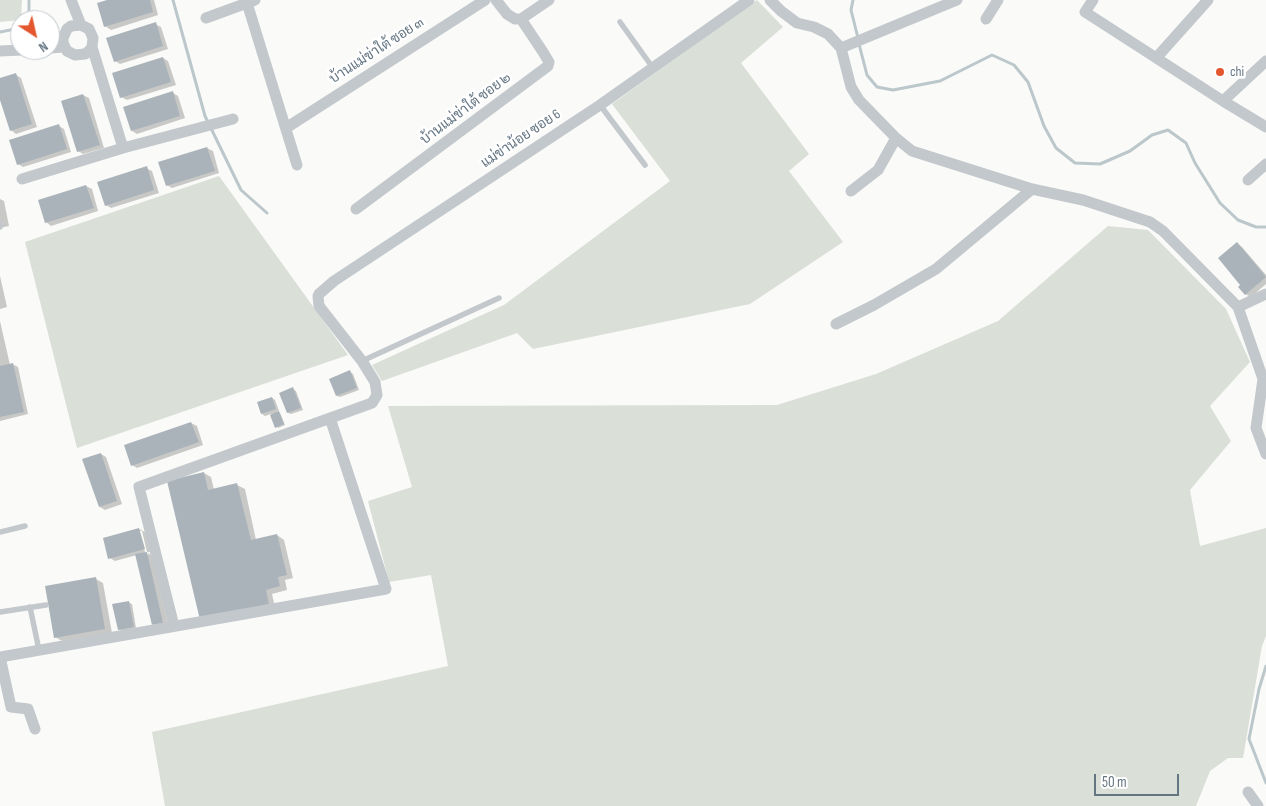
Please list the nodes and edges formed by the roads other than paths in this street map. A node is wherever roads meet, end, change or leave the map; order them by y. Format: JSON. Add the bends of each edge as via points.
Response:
{"nodes":[{"id":1,"x":71,"y":0,"type":"edge"},
{"id":2,"x":485,"y":0,"type":"edge"},
{"id":3,"x":496,"y":0,"type":"edge"},
{"id":4,"x":549,"y":0,"type":"edge"},
{"id":5,"x":749,"y":0,"type":"edge"},
{"id":6,"x":770,"y":0,"type":"edge"},
{"id":7,"x":957,"y":0,"type":"edge"},
{"id":8,"x":998,"y":0,"type":"edge"},
{"id":9,"x":1093,"y":0,"type":"edge"},
{"id":10,"x":1208,"y":0,"type":"edge"},
{"id":11,"x":251,"y":2,"type":"edge"},
{"id":12,"x":206,"y":18,"type":"dead end"},
{"id":13,"x":521,"y":19,"type":"junction"},
{"id":14,"x":986,"y":19,"type":"dead end"},
{"id":15,"x":620,"y":22,"type":"dead end"},
{"id":16,"x":81,"y":25,"type":"junction"},
{"id":17,"x":846,"y":46,"type":"junction"},
{"id":18,"x":60,"y":47,"type":"edge"},
{"id":19,"x":64,"y":47,"type":"junction"},
{"id":20,"x":92,"y":47,"type":"junction"},
{"id":21,"x":1156,"y":57,"type":"junction"},
{"id":22,"x":1266,"y":61,"type":"edge"},
{"id":23,"x":653,"y":68,"type":"junction"},
{"id":24,"x":1223,"y":101,"type":"junction"},
{"id":25,"x":600,"y":105,"type":"junction"},
{"id":26,"x":233,"y":119,"type":"dead end"},
{"id":27,"x":1266,"y":126,"type":"edge"},
{"id":28,"x":286,"y":128,"type":"junction"},
{"id":29,"x":896,"y":138,"type":"junction"},
{"id":30,"x":123,"y":148,"type":"junction"},
{"id":31,"x":1266,"y":164,"type":"edge"},
{"id":32,"x":297,"y":165,"type":"dead end"},
{"id":33,"x":644,"y":165,"type":"dead end"},
{"id":34,"x":22,"y":179,"type":"dead end"},
{"id":35,"x":1248,"y":180,"type":"dead end"},
{"id":36,"x":1032,"y":189,"type":"junction"},
{"id":37,"x":850,"y":191,"type":"dead end"},
{"id":38,"x":356,"y":209,"type":"dead end"},
{"id":39,"x":1266,"y":294,"type":"edge"},
{"id":40,"x":499,"y":298,"type":"dead end"},
{"id":41,"x":1238,"y":307,"type":"junction"},
{"id":42,"x":836,"y":324,"type":"dead end"},
{"id":43,"x":362,"y":361,"type":"junction"},
{"id":44,"x":330,"y":418,"type":"junction"},
{"id":45,"x":1266,"y":454,"type":"edge"},
{"id":46,"x":25,"y":526,"type":"dead end"},
{"id":47,"x":0,"y":532,"type":"edge"},
{"id":48,"x":46,"y":605,"type":"dead end"},
{"id":49,"x":30,"y":607,"type":"junction"},
{"id":50,"x":0,"y":612,"type":"edge"},
{"id":51,"x":174,"y":626,"type":"junction"},
{"id":52,"x":39,"y":650,"type":"junction"},
{"id":53,"x":0,"y":657,"type":"edge"},
{"id":54,"x":36,"y":729,"type":"dead end"},
{"id":55,"x":1248,"y":792,"type":"dead end"},
{"id":56,"x":1258,"y":806,"type":"edge"}],
"edges":[{"from":1,"to":16,"type":"street"},
{"from":2,"to":28,"type":"street","name":"บ้านแม่ข่าใต้ ซอย ๓"},
{"from":3,"to":13,"type":"street","via":[[507,14]]},
{"from":4,"to":13,"type":"street"},
{"from":5,"to":23,"type":"street","name":"แม่ข่าน้อย ซอย 6"},
{"from":6,"to":17,"type":"street","via":[[797,23],[814,27]]},
{"from":7,"to":17,"type":"street"},
{"from":8,"to":14,"type":"street"},
{"from":9,"to":21,"type":"street","via":[[1085,12]]},
{"from":10,"to":21,"type":"street"},
{"from":11,"to":12,"type":"street"},
{"from":11,"to":28,"type":"street"},
{"from":13,"to":38,"type":"street","name":"บ้านแม่ข่าใต้ ซอย ๒","via":[[549,62],[548,66]]},
{"from":15,"to":23,"type":"lane"},
{"from":16,"to":19,"type":"street","via":[[67,29]]},
{"from":16,"to":20,"type":"street","via":[[92,33]]},
{"from":17,"to":29,"type":"street","via":[[852,87],[859,100]]},
{"from":18,"to":19,"type":"street"},
{"from":19,"to":20,"type":"street","via":[[71,54],[80,56]]},
{"from":20,"to":30,"type":"street"},
{"from":21,"to":24,"type":"street"},
{"from":22,"to":24,"type":"street"},
{"from":23,"to":25,"type":"street","name":"แม่ข่าน้อย ซอย 6"},
{"from":24,"to":27,"type":"street"},
{"from":25,"to":33,"type":"lane"},
{"from":25,"to":43,"type":"street","name":"แม่ข่าน้อย ซอย 6","via":[[319,294],[320,306]]},
{"from":26,"to":30,"type":"street"},
{"from":28,"to":32,"type":"street"},
{"from":29,"to":36,"type":"street","via":[[912,151]]},
{"from":29,"to":37,"type":"street","via":[[878,170]]},
{"from":30,"to":34,"type":"street"},
{"from":31,"to":35,"type":"street"},
{"from":36,"to":41,"type":"street","via":[[1083,200],[1150,222],[1163,230]]},
{"from":36,"to":42,"type":"street","via":[[936,269]]},
{"from":39,"to":41,"type":"street"},
{"from":40,"to":43,"type":"lane"},
{"from":41,"to":45,"type":"street","via":[[1262,379],[1256,428]]},
{"from":43,"to":44,"type":"street","via":[[378,395],[372,403]]},
{"from":44,"to":51,"type":"street","via":[[139,487]]},
{"from":44,"to":51,"type":"street","via":[[386,589]]},
{"from":46,"to":47,"type":"lane"},
{"from":48,"to":49,"type":"lane"},
{"from":49,"to":50,"type":"lane"},
{"from":49,"to":52,"type":"lane"},
{"from":51,"to":52,"type":"street"},
{"from":52,"to":53,"type":"street"},
{"from":53,"to":54,"type":"street","via":[[10,706],[28,709]]},
{"from":55,"to":56,"type":"street"}]}
